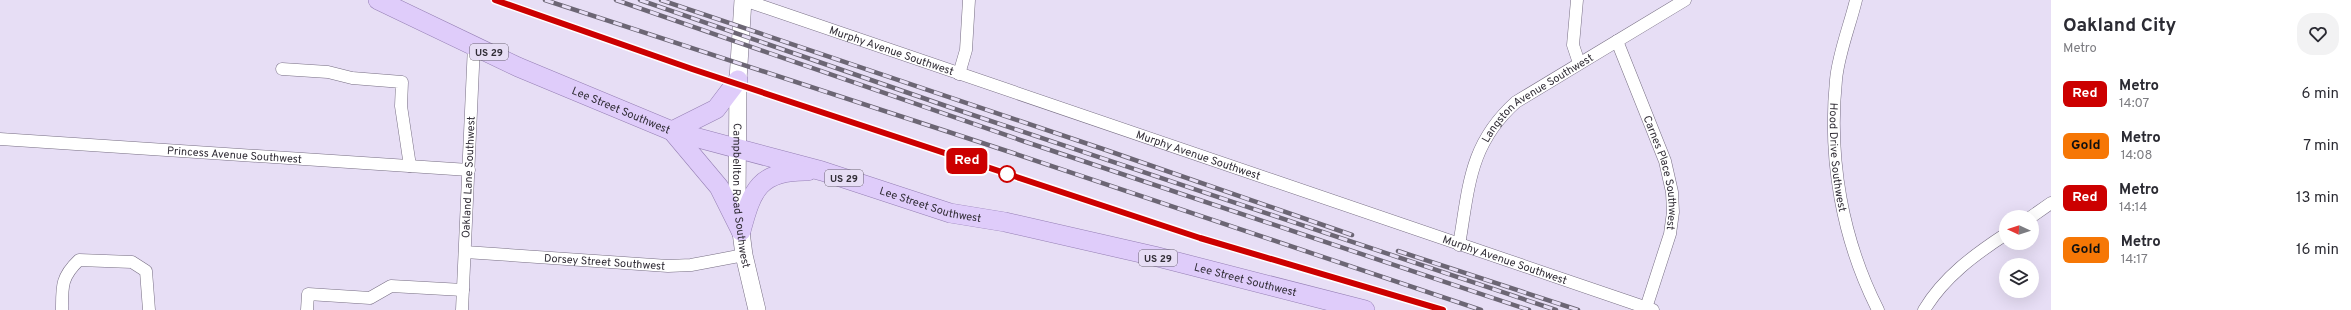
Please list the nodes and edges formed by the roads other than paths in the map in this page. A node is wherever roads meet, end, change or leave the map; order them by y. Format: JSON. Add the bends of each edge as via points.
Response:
{"nodes":[{"id":1,"x":378,"y":0,"type":"edge"},
{"id":2,"x":743,"y":0,"type":"edge"},
{"id":3,"x":969,"y":0,"type":"edge"},
{"id":4,"x":1577,"y":0,"type":"edge"},
{"id":5,"x":1685,"y":0,"type":"edge"},
{"id":6,"x":1856,"y":0,"type":"edge"},
{"id":7,"x":1617,"y":41,"type":"junction"},
{"id":8,"x":474,"y":45,"type":"junction"},
{"id":9,"x":1579,"y":64,"type":"junction"},
{"id":10,"x":282,"y":69,"type":"dead end"},
{"id":11,"x":959,"y":74,"type":"junction"},
{"id":12,"x":738,"y":80,"type":"junction"},
{"id":13,"x":672,"y":131,"type":"junction"},
{"id":14,"x":0,"y":139,"type":"edge"},
{"id":15,"x":737,"y":147,"type":"junction"},
{"id":16,"x":410,"y":166,"type":"junction"},
{"id":17,"x":469,"y":170,"type":"junction"},
{"id":18,"x":822,"y":171,"type":"junction"},
{"id":19,"x":2051,"y":203,"type":"edge"},
{"id":20,"x":2039,"y":211,"type":"edge"},
{"id":21,"x":741,"y":231,"type":"junction"},
{"id":22,"x":1999,"y":239,"type":"edge"},
{"id":23,"x":1459,"y":245,"type":"junction"},
{"id":24,"x":465,"y":252,"type":"junction"},
{"id":25,"x":744,"y":255,"type":"junction"},
{"id":26,"x":463,"y":290,"type":"junction"},
{"id":27,"x":1333,"y":305,"type":"edge"},
{"id":28,"x":1649,"y":309,"type":"edge"},
{"id":29,"x":62,"y":310,"type":"edge"},
{"id":30,"x":149,"y":310,"type":"edge"},
{"id":31,"x":308,"y":310,"type":"edge"},
{"id":32,"x":462,"y":310,"type":"edge"},
{"id":33,"x":757,"y":310,"type":"edge"},
{"id":34,"x":1365,"y":310,"type":"edge"},
{"id":35,"x":1878,"y":310,"type":"edge"},
{"id":36,"x":1924,"y":310,"type":"edge"}],
"edges":[{"from":1,"to":8,"type":"main road","name":"Lee Street Southwest","number":"US 29"},
{"from":2,"to":11,"type":"street","name":"Murphy Avenue Southwest"},
{"from":2,"to":12,"type":"main road","name":"Campbellton Road Southwest"},
{"from":3,"to":11,"type":"street","via":[[966,50]]},
{"from":4,"to":9,"type":"street","via":[[1574,46]]},
{"from":5,"to":7,"type":"street","name":"Langston Avenue Southwest"},
{"from":6,"to":35,"type":"street","name":"Hood Drive Southwest","via":[[1836,79],[1836,177],[1846,230],[1863,281]]},
{"from":7,"to":9,"type":"street","name":"Langston Avenue Southwest"},
{"from":7,"to":28,"type":"street","name":"Carnes Place Southwest","via":[[1665,162],[1672,192],[1670,234]]},
{"from":8,"to":13,"type":"main road","name":"Lee Street Southwest","number":"US 29","via":[[518,67]]},
{"from":8,"to":17,"type":"street","name":"Oakland Lane Southwest"},
{"from":9,"to":23,"type":"street","name":"Langston Avenue Southwest","via":[[1516,102],[1501,115],[1489,131],[1473,166]]},
{"from":10,"to":16,"type":"street","via":[[402,82],[401,106]]},
{"from":11,"to":23,"type":"street","name":"Murphy Avenue Southwest"},
{"from":12,"to":13,"type":"main road","via":[[716,109]]},
{"from":12,"to":15,"type":"main road","name":"Campbellton Road Southwest"},
{"from":13,"to":15,"type":"main road","name":"Lee Street Southwest","number":"US 29"},
{"from":13,"to":21,"type":"main road","via":[[719,187]]},
{"from":14,"to":16,"type":"street","name":"Princess Avenue Southwest"},
{"from":15,"to":18,"type":"main road","name":"Lee Street Southwest","number":"US 29"},
{"from":15,"to":21,"type":"main road","name":"Campbellton Road Southwest","via":[[737,201]]},
{"from":16,"to":17,"type":"street","name":"Princess Avenue Southwest"},
{"from":17,"to":24,"type":"street","name":"Oakland Lane Southwest"},
{"from":18,"to":21,"type":"main road","via":[[795,171],[766,180],[756,189],[749,202]]},
{"from":18,"to":27,"type":"main road","name":"Lee Street Southwest","number":"US 29","via":[[950,213],[1012,224]]},
{"from":19,"to":20,"type":"street"},
{"from":21,"to":25,"type":"main road","name":"Campbellton Road Southwest"},
{"from":22,"to":36,"type":"street","via":[[1972,256],[1947,279]]},
{"from":23,"to":28,"type":"street","name":"Murphy Avenue Southwest"},
{"from":24,"to":25,"type":"street","name":"Dorsey Street Southwest","via":[[668,266],[691,265]]},
{"from":24,"to":26,"type":"street","name":"Oakland Lane Southwest"},
{"from":25,"to":33,"type":"main road","name":"Campbellton Road Southwest"},
{"from":26,"to":31,"type":"street","via":[[391,286],[370,298],[308,294]]},
{"from":26,"to":32,"type":"street","name":"Oakland Lane Southwest"},
{"from":27,"to":34,"type":"main road","name":"Lee Street Southwest","number":"US 29"},
{"from":29,"to":30,"type":"street","via":[[62,284],[68,271],[79,260],[132,262],[146,271]]}]}
